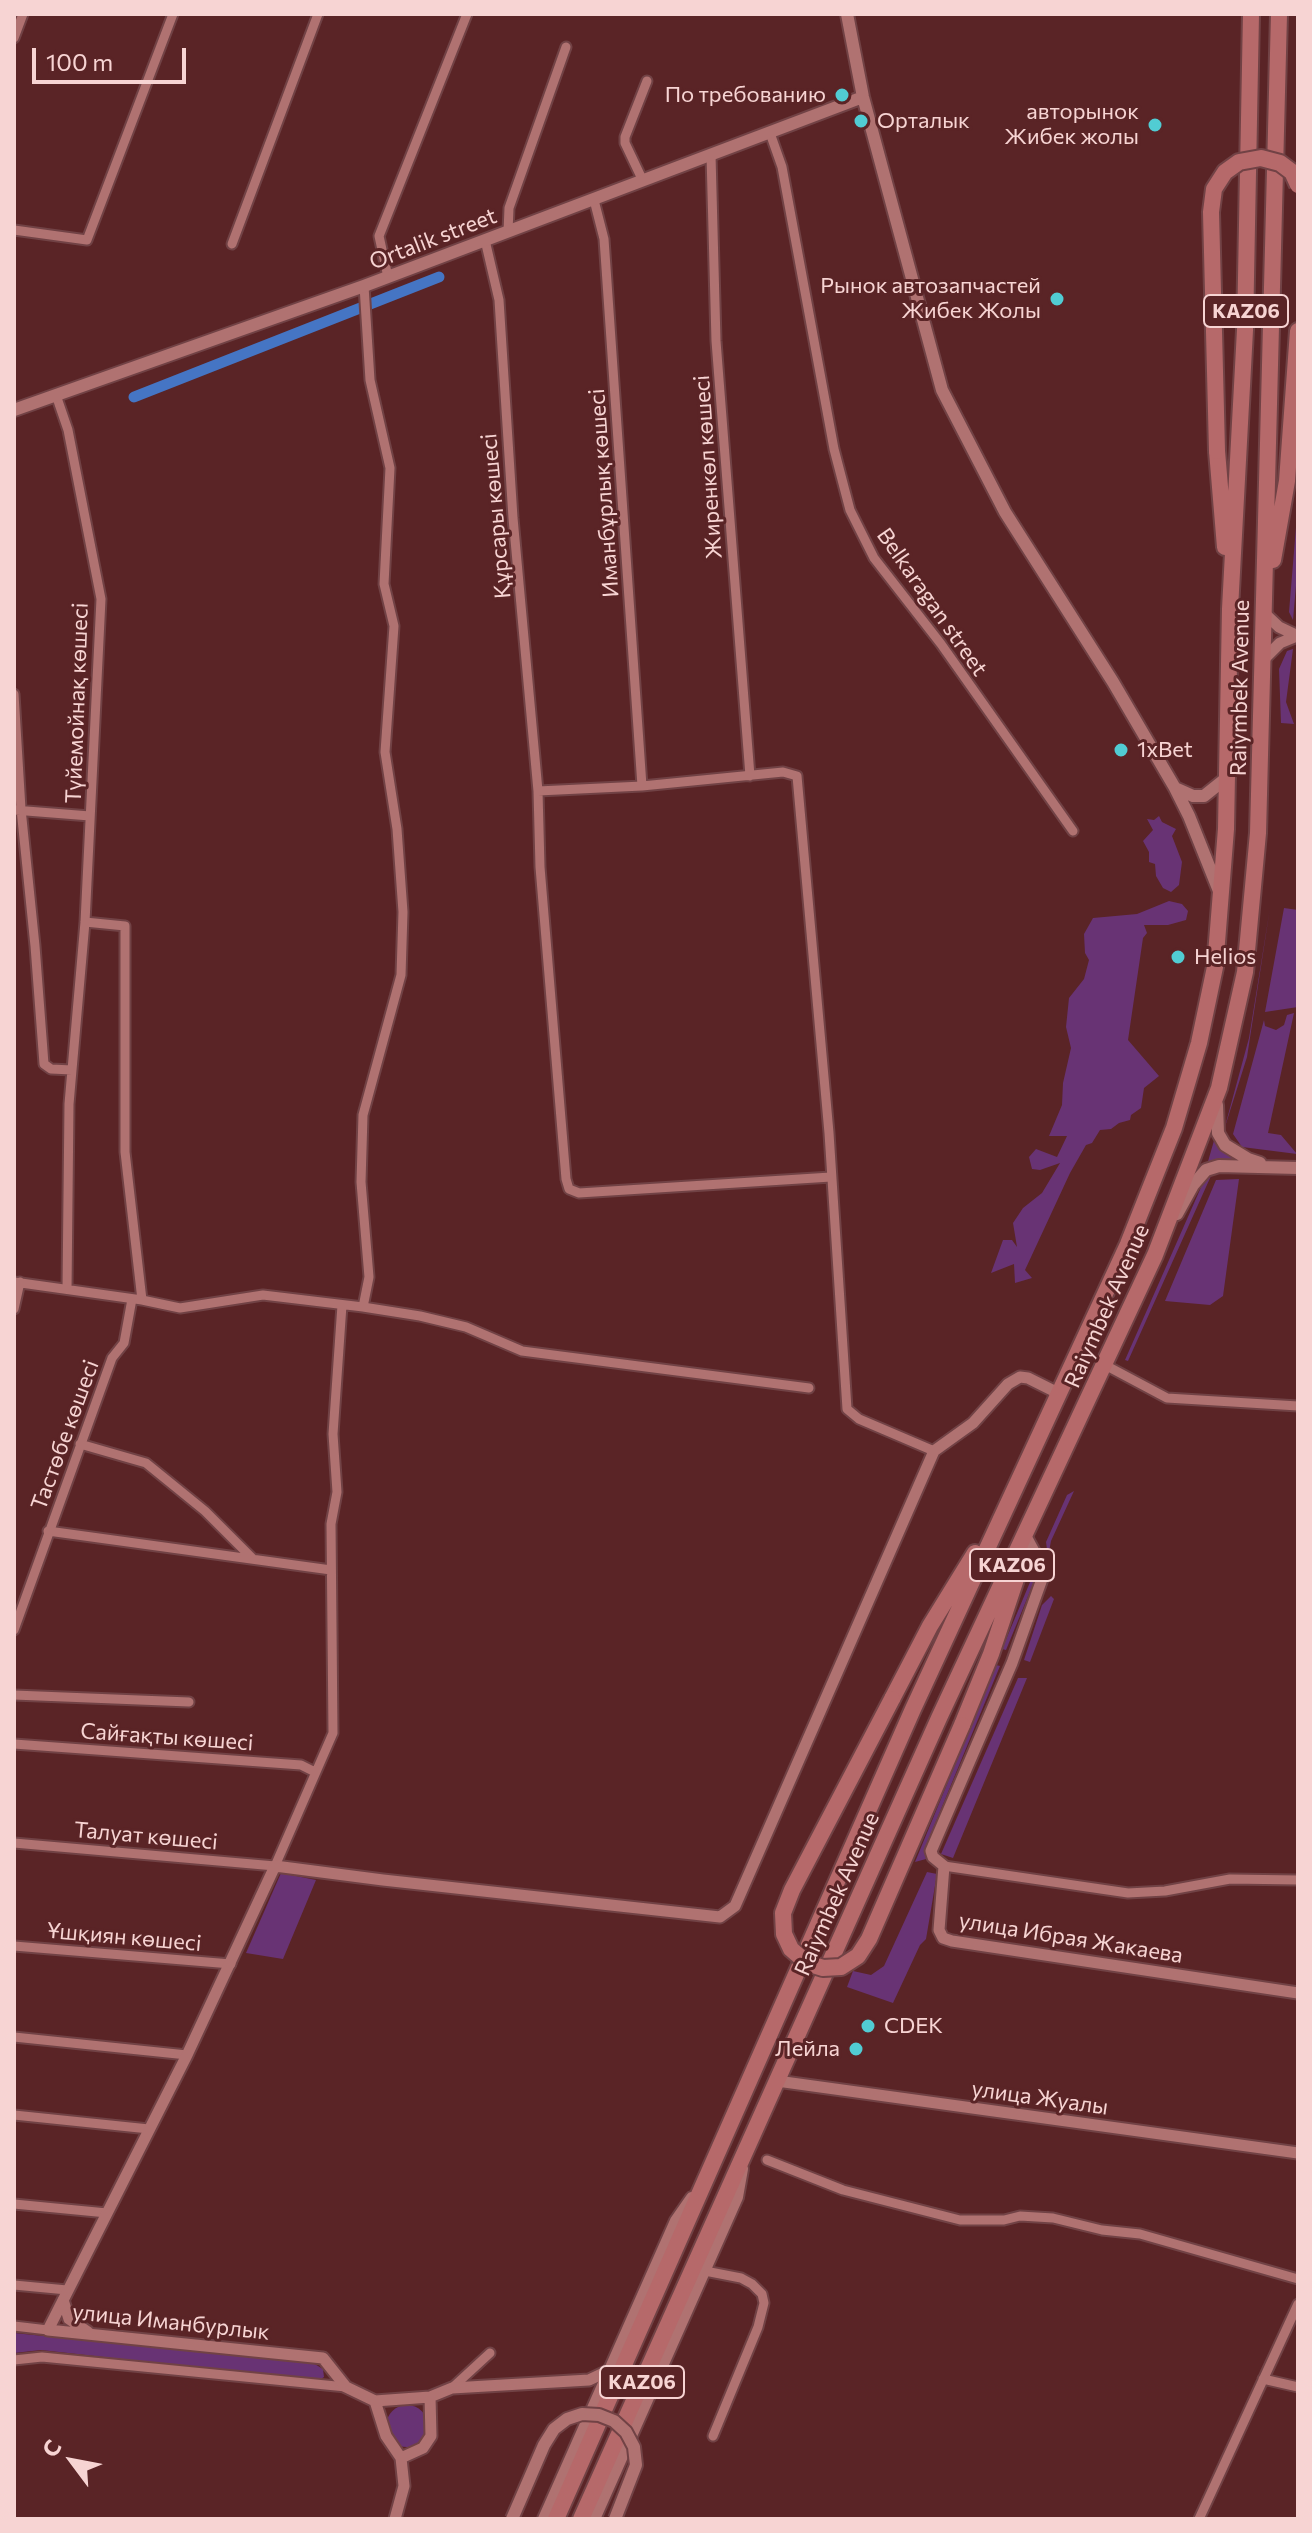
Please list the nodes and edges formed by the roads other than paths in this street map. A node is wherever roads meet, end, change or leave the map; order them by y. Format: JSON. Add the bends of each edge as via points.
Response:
{"nodes":[{"id":1,"x":23,"y":14,"type":"edge"},
{"id":2,"x":173,"y":14,"type":"edge"},
{"id":3,"x":318,"y":14,"type":"edge"},
{"id":4,"x":467,"y":14,"type":"edge"},
{"id":5,"x":847,"y":14,"type":"edge"},
{"id":6,"x":1251,"y":14,"type":"edge"},
{"id":7,"x":1279,"y":14,"type":"edge"},
{"id":8,"x":14,"y":38,"type":"edge"},
{"id":9,"x":566,"y":47,"type":"dead end"},
{"id":10,"x":647,"y":81,"type":"dead end"},
{"id":11,"x":863,"y":97,"type":"junction"},
{"id":12,"x":770,"y":133,"type":"junction"},
{"id":13,"x":711,"y":155,"type":"junction"},
{"id":14,"x":643,"y":181,"type":"junction"},
{"id":15,"x":1298,"y":185,"type":"edge"},
{"id":16,"x":594,"y":200,"type":"junction"},
{"id":17,"x":14,"y":230,"type":"edge"},
{"id":18,"x":508,"y":232,"type":"junction"},
{"id":19,"x":485,"y":240,"type":"junction"},
{"id":20,"x":232,"y":244,"type":"dead end"},
{"id":21,"x":388,"y":277,"type":"junction"},
{"id":22,"x":364,"y":286,"type":"junction"},
{"id":23,"x":1298,"y":331,"type":"edge"},
{"id":24,"x":56,"y":395,"type":"junction"},
{"id":25,"x":14,"y":410,"type":"edge"},
{"id":26,"x":1230,"y":609,"type":"junction"},
{"id":27,"x":1263,"y":612,"type":"junction"},
{"id":28,"x":1297,"y":636,"type":"edge"},
{"id":29,"x":1262,"y":661,"type":"junction"},
{"id":30,"x":14,"y":694,"type":"edge"},
{"id":31,"x":750,"y":776,"type":"junction"},
{"id":32,"x":1229,"y":776,"type":"junction"},
{"id":33,"x":642,"y":786,"type":"junction"},
{"id":34,"x":1175,"y":788,"type":"junction"},
{"id":35,"x":538,"y":791,"type":"junction"},
{"id":36,"x":17,"y":810,"type":"edge"},
{"id":37,"x":90,"y":816,"type":"junction"},
{"id":38,"x":1073,"y":831,"type":"dead end"},
{"id":39,"x":1222,"y":898,"type":"junction"},
{"id":40,"x":85,"y":922,"type":"junction"},
{"id":41,"x":72,"y":1070,"type":"junction"},
{"id":42,"x":1219,"y":1088,"type":"junction"},
{"id":43,"x":1270,"y":1166,"type":"junction"},
{"id":44,"x":1298,"y":1168,"type":"edge"},
{"id":45,"x":831,"y":1177,"type":"junction"},
{"id":46,"x":1155,"y":1255,"type":"junction"},
{"id":47,"x":17,"y":1282,"type":"edge"},
{"id":48,"x":67,"y":1289,"type":"junction"},
{"id":49,"x":137,"y":1299,"type":"junction"},
{"id":50,"x":342,"y":1305,"type":"junction"},
{"id":51,"x":363,"y":1307,"type":"junction"},
{"id":52,"x":14,"y":1309,"type":"edge"},
{"id":53,"x":1105,"y":1365,"type":"junction"},
{"id":54,"x":809,"y":1388,"type":"dead end"},
{"id":55,"x":1058,"y":1393,"type":"junction"},
{"id":56,"x":1298,"y":1406,"type":"edge"},
{"id":57,"x":80,"y":1444,"type":"junction"},
{"id":58,"x":934,"y":1451,"type":"junction"},
{"id":59,"x":1012,"y":1494,"type":"junction"},
{"id":60,"x":1040,"y":1506,"type":"junction"},
{"id":61,"x":48,"y":1531,"type":"junction"},
{"id":62,"x":1028,"y":1540,"type":"junction"},
{"id":63,"x":253,"y":1559,"type":"junction"},
{"id":64,"x":331,"y":1570,"type":"junction"},
{"id":65,"x":14,"y":1630,"type":"edge"},
{"id":66,"x":991,"y":1654,"type":"junction"},
{"id":67,"x":1012,"y":1663,"type":"junction"},
{"id":68,"x":14,"y":1695,"type":"edge"},
{"id":69,"x":189,"y":1702,"type":"dead end"},
{"id":70,"x":14,"y":1744,"type":"edge"},
{"id":71,"x":315,"y":1772,"type":"junction"},
{"id":72,"x":14,"y":1843,"type":"edge"},
{"id":73,"x":275,"y":1866,"type":"junction"},
{"id":74,"x":944,"y":1866,"type":"junction"},
{"id":75,"x":1298,"y":1880,"type":"edge"},
{"id":76,"x":14,"y":1946,"type":"edge"},
{"id":77,"x":231,"y":1964,"type":"junction"},
{"id":78,"x":1298,"y":1993,"type":"edge"},
{"id":79,"x":14,"y":2037,"type":"edge"},
{"id":80,"x":187,"y":2055,"type":"junction"},
{"id":81,"x":777,"y":2081,"type":"junction"},
{"id":82,"x":14,"y":2115,"type":"edge"},
{"id":83,"x":149,"y":2129,"type":"junction"},
{"id":84,"x":746,"y":2150,"type":"junction"},
{"id":85,"x":1298,"y":2153,"type":"edge"},
{"id":86,"x":767,"y":2160,"type":"dead end"},
{"id":87,"x":707,"y":2176,"type":"junction"},
{"id":88,"x":14,"y":2204,"type":"edge"},
{"id":89,"x":107,"y":2213,"type":"junction"},
{"id":90,"x":705,"y":2271,"type":"junction"},
{"id":91,"x":1298,"y":2279,"type":"edge"},
{"id":92,"x":14,"y":2285,"type":"edge"},
{"id":93,"x":65,"y":2295,"type":"junction"},
{"id":94,"x":1298,"y":2304,"type":"edge"},
{"id":95,"x":14,"y":2326,"type":"edge"},
{"id":96,"x":48,"y":2330,"type":"junction"},
{"id":97,"x":92,"y":2334,"type":"junction"},
{"id":98,"x":490,"y":2353,"type":"dead end"},
{"id":99,"x":14,"y":2360,"type":"edge"},
{"id":100,"x":610,"y":2370,"type":"junction"},
{"id":101,"x":1263,"y":2379,"type":"junction"},
{"id":102,"x":576,"y":2381,"type":"junction"},
{"id":103,"x":346,"y":2387,"type":"junction"},
{"id":104,"x":1298,"y":2387,"type":"edge"},
{"id":105,"x":452,"y":2388,"type":"junction"},
{"id":106,"x":430,"y":2397,"type":"junction"},
{"id":107,"x":596,"y":2400,"type":"junction"},
{"id":108,"x":375,"y":2401,"type":"junction"},
{"id":109,"x":713,"y":2436,"type":"dead end"},
{"id":110,"x":401,"y":2458,"type":"junction"},
{"id":111,"x":395,"y":2519,"type":"edge"},
{"id":112,"x":512,"y":2519,"type":"edge"},
{"id":113,"x":544,"y":2519,"type":"edge"},
{"id":114,"x":556,"y":2519,"type":"edge"},
{"id":115,"x":581,"y":2519,"type":"edge"},
{"id":116,"x":594,"y":2519,"type":"edge"},
{"id":117,"x":615,"y":2519,"type":"edge"},
{"id":118,"x":1199,"y":2519,"type":"edge"}],
"edges":[{"from":1,"to":8,"type":"street"},
{"from":2,"to":17,"type":"street","via":[[87,240]]},
{"from":3,"to":20,"type":"street"},
{"from":4,"to":21,"type":"street","via":[[379,236]]},
{"from":5,"to":11,"type":"main road"},
{"from":6,"to":26,"type":"highway","name":"Raiymbek Avenue","number":"KАZ06","via":[[1245,330]]},
{"from":7,"to":27,"type":"highway","name":"Raiymbek Avenue","number":"KАZ06"},
{"from":9,"to":18,"type":"street","via":[[509,208]]},
{"from":10,"to":14,"type":"street","via":[[625,137]]},
{"from":11,"to":12,"type":"main road","name":"Ortalik street"},
{"from":11,"to":34,"type":"main road","via":[[951,411],[1019,536]]},
{"from":12,"to":13,"type":"main road","name":"Ortalik street"},
{"from":12,"to":38,"type":"street","name":"Belkaragan street","via":[[782,167],[850,510],[874,558]]},
{"from":13,"to":14,"type":"main road","name":"Ortalik street"},
{"from":13,"to":31,"type":"street","name":"Жиренкөл көшесі","via":[[716,341]]},
{"from":14,"to":16,"type":"main road","name":"Ortalik street"},
{"from":15,"to":26,"type":"highway","bridge":true,"via":[[1280,163],[1261,158],[1239,162],[1214,189],[1217,451]]},
{"from":16,"to":18,"type":"main road","name":"Ortalik street"},
{"from":16,"to":33,"type":"street","name":"Иманбұрлық көшесі","via":[[604,239]]},
{"from":18,"to":19,"type":"main road","name":"Ortalik street"},
{"from":19,"to":21,"type":"main road","name":"Ortalik street"},
{"from":19,"to":35,"type":"street","name":"Құрсары көшесі","via":[[499,300]]},
{"from":21,"to":22,"type":"main road","name":"Ortalik street"},
{"from":22,"to":24,"type":"main road","name":"Ortalik street"},
{"from":22,"to":51,"type":"street","via":[[370,380],[390,468],[384,584],[394,626],[385,752],[403,912],[401,975],[363,1115],[361,1182],[369,1277]]},
{"from":23,"to":27,"type":"highway","via":[[1290,453]]},
{"from":24,"to":25,"type":"main road","name":"Ortalik street"},
{"from":24,"to":37,"type":"street","name":"Түйемойнақ көшесі","via":[[68,430],[101,599]]},
{"from":26,"to":32,"type":"highway","name":"Raiymbek Avenue","number":"KАZ06"},
{"from":27,"to":28,"type":"street"},
{"from":27,"to":29,"type":"highway","name":"Raiymbek Avenue","number":"KАZ06"},
{"from":28,"to":29,"type":"street","via":[[1280,643]]},
{"from":29,"to":42,"type":"highway","name":"Raiymbek Avenue","number":"KАZ06","via":[[1254,897],[1245,972]]},
{"from":30,"to":36,"type":"street"},
{"from":31,"to":33,"type":"street"},
{"from":31,"to":45,"type":"street","via":[[783,772],[799,780]]},
{"from":32,"to":34,"type":"main road","via":[[1204,796]]},
{"from":32,"to":39,"type":"highway","name":"Raiymbek Avenue","number":"KАZ06"},
{"from":33,"to":35,"type":"street"},
{"from":34,"to":39,"type":"main road"},
{"from":35,"to":45,"type":"street","name":"Құрсары көшесі","via":[[541,882],[569,1189],[579,1193]]},
{"from":36,"to":37,"type":"street"},
{"from":36,"to":41,"type":"street","via":[[44,1064]]},
{"from":37,"to":40,"type":"street","name":"Түйемойнақ көшесі"},
{"from":39,"to":55,"type":"highway","name":"Raiymbek Avenue","number":"KАZ06","via":[[1215,967],[1174,1128],[1128,1244]]},
{"from":40,"to":41,"type":"street","name":"Түйемойнақ көшесі"},
{"from":40,"to":49,"type":"street","via":[[125,926],[125,1152]]},
{"from":41,"to":48,"type":"street","name":"Түйемойнақ көшесі"},
{"from":42,"to":43,"type":"main road","via":[[1216,1120],[1225,1145]]},
{"from":42,"to":46,"type":"highway","name":"Raiymbek Avenue","number":"KАZ06"},
{"from":43,"to":44,"type":"main road"},
{"from":43,"to":46,"type":"main road","via":[[1206,1170]]},
{"from":45,"to":58,"type":"street","via":[[847,1409]]},
{"from":46,"to":53,"type":"highway","name":"Raiymbek Avenue","number":"KАZ06"},
{"from":47,"to":48,"type":"street"},
{"from":47,"to":52,"type":"street"},
{"from":48,"to":49,"type":"street"},
{"from":49,"to":50,"type":"street","via":[[180,1308],[263,1295]]},
{"from":49,"to":57,"type":"street","name":"Тастөбе көшесі"},
{"from":50,"to":51,"type":"street"},
{"from":50,"to":64,"type":"street"},
{"from":51,"to":54,"type":"street","via":[[466,1327],[522,1351]]},
{"from":53,"to":56,"type":"street","via":[[1167,1398]]},
{"from":53,"to":60,"type":"highway","name":"Raiymbek Avenue","number":"KАZ06"},
{"from":55,"to":58,"type":"street","via":[[1020,1377],[973,1423]]},
{"from":55,"to":59,"type":"highway","name":"Raiymbek Avenue","number":"KАZ06"},
{"from":57,"to":61,"type":"street","name":"Тастөбе көшесі"},
{"from":57,"to":63,"type":"street","via":[[146,1463]]},
{"from":58,"to":73,"type":"street","via":[[735,1906],[720,1917]]},
{"from":59,"to":66,"type":"highway","bridge":true,"via":[[930,1626],[792,1890],[783,1913],[784,1934],[807,1963],[841,1967],[858,1956],[869,1939]]},
{"from":59,"to":87,"type":"highway","name":"Raiymbek Avenue","number":"KАZ06"},
{"from":60,"to":62,"type":"highway"},
{"from":60,"to":81,"type":"highway","name":"Raiymbek Avenue","number":"KАZ06"},
{"from":61,"to":63,"type":"street"},
{"from":61,"to":65,"type":"street","name":"Тастөбе көшесі"},
{"from":62,"to":66,"type":"highway"},
{"from":62,"to":67,"type":"street","via":[[1041,1564],[1042,1579]]},
{"from":63,"to":64,"type":"street"},
{"from":64,"to":71,"type":"street","via":[[333,1733]]},
{"from":66,"to":67,"type":"street"},
{"from":67,"to":74,"type":"street","name":"улица Ибрая Жакаева","via":[[931,1851]]},
{"from":68,"to":69,"type":"street"},
{"from":70,"to":71,"type":"street","name":"Сайғақты көшесі","via":[[293,1765]]},
{"from":71,"to":73,"type":"street"},
{"from":72,"to":73,"type":"street","name":"Талуат көшесі"},
{"from":73,"to":77,"type":"street"},
{"from":74,"to":75,"type":"street","via":[[1128,1893],[1230,1879]]},
{"from":74,"to":78,"type":"street","name":"улица Ибрая Жакаева","via":[[939,1930],[943,1938]]},
{"from":76,"to":77,"type":"street","name":"Ұшқиян көшесі"},
{"from":77,"to":80,"type":"street"},
{"from":79,"to":80,"type":"street"},
{"from":80,"to":83,"type":"street"},
{"from":81,"to":84,"type":"highway","name":"Raiymbek Avenue","number":"KАZ06"},
{"from":81,"to":85,"type":"street","name":"улица Жуалы"},
{"from":82,"to":83,"type":"street"},
{"from":83,"to":89,"type":"street"},
{"from":84,"to":90,"type":"main road","via":[[737,2197]]},
{"from":84,"to":115,"type":"highway","name":"Raiymbek Avenue","number":"KАZ06"},
{"from":86,"to":91,"type":"street","via":[[843,2190],[960,2220],[1053,2218],[1140,2234]]},
{"from":87,"to":100,"type":"main road","via":[[676,2221]]},
{"from":87,"to":114,"type":"highway","name":"Raiymbek Avenue","number":"KАZ06"},
{"from":88,"to":89,"type":"street"},
{"from":89,"to":93,"type":"street"},
{"from":90,"to":109,"type":"street","via":[[752,2284],[762,2294],[764,2309]]},
{"from":90,"to":116,"type":"main road"},
{"from":92,"to":93,"type":"street"},
{"from":93,"to":96,"type":"street"},
{"from":93,"to":97,"type":"street","via":[[69,2319]]},
{"from":94,"to":101,"type":"street"},
{"from":95,"to":96,"type":"street","name":"улица Иманбурлык"},
{"from":96,"to":97,"type":"street","name":"улица Иманбурлык"},
{"from":97,"to":103,"type":"street","name":"улица Иманбурлык","via":[[323,2358]]},
{"from":98,"to":105,"type":"street"},
{"from":99,"to":103,"type":"street","via":[[42,2357]]},
{"from":100,"to":102,"type":"street"},
{"from":100,"to":107,"type":"main road"},
{"from":101,"to":104,"type":"street"},
{"from":101,"to":118,"type":"street"},
{"from":102,"to":105,"type":"street"},
{"from":102,"to":107,"type":"street"},
{"from":103,"to":108,"type":"street"},
{"from":105,"to":106,"type":"street"},
{"from":106,"to":108,"type":"street"},
{"from":106,"to":110,"type":"street","via":[[431,2436],[423,2448]]},
{"from":107,"to":113,"type":"main road"},
{"from":108,"to":110,"type":"street","via":[[386,2436]]},
{"from":110,"to":111,"type":"street","via":[[404,2486]]},
{"from":112,"to":117,"type":"main road","bridge":true,"via":[[554,2429],[582,2414],[614,2421],[634,2447],[636,2465]]}]}
